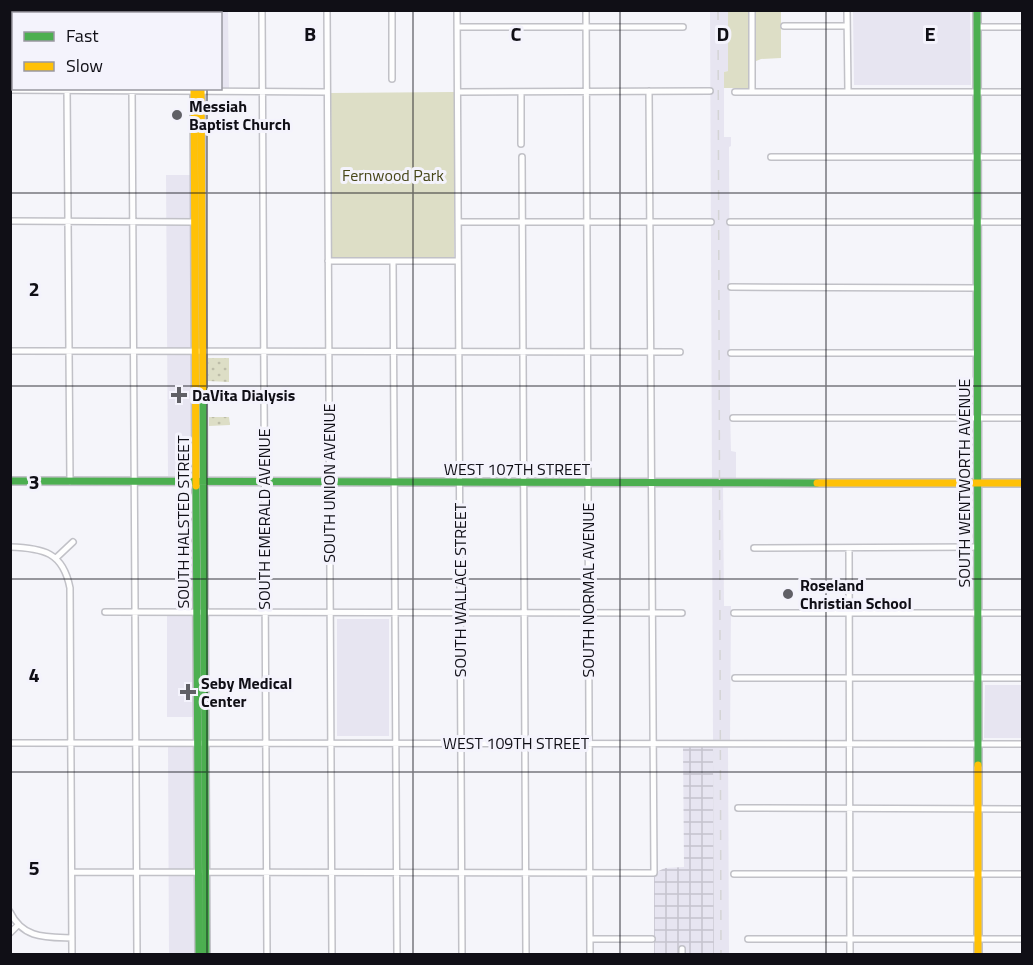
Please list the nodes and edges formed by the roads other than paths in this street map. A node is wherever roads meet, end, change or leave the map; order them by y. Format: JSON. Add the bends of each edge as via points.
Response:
{"nodes":[{"id":1,"x":262,"y":10,"type":"edge"},
{"id":2,"x":327,"y":10,"type":"edge"},
{"id":3,"x":392,"y":10,"type":"edge"},
{"id":4,"x":457,"y":10,"type":"edge"},
{"id":5,"x":586,"y":10,"type":"edge"},
{"id":6,"x":752,"y":10,"type":"edge"},
{"id":7,"x":847,"y":10,"type":"edge"},
{"id":8,"x":977,"y":10,"type":"edge"},
{"id":9,"x":847,"y":26,"type":"junction"},
{"id":10,"x":458,"y":27,"type":"junction"},
{"id":11,"x":586,"y":27,"type":"junction"},
{"id":12,"x":683,"y":27,"type":"dead end"},
{"id":13,"x":784,"y":27,"type":"dead end"},
{"id":14,"x":977,"y":27,"type":"junction"},
{"id":15,"x":1023,"y":27,"type":"edge"},
{"id":16,"x":392,"y":79,"type":"dead end"},
{"id":17,"x":10,"y":90,"type":"edge"},
{"id":18,"x":67,"y":90,"type":"edge"},
{"id":19,"x":132,"y":90,"type":"edge"},
{"id":20,"x":197,"y":90,"type":"edge"},
{"id":21,"x":649,"y":91,"type":"junction"},
{"id":22,"x":710,"y":91,"type":"dead end"},
{"id":23,"x":262,"y":92,"type":"junction"},
{"id":24,"x":327,"y":92,"type":"junction"},
{"id":25,"x":458,"y":92,"type":"junction"},
{"id":26,"x":521,"y":92,"type":"junction"},
{"id":27,"x":586,"y":92,"type":"junction"},
{"id":28,"x":735,"y":92,"type":"dead end"},
{"id":29,"x":752,"y":92,"type":"junction"},
{"id":30,"x":848,"y":92,"type":"junction"},
{"id":31,"x":977,"y":92,"type":"junction"},
{"id":32,"x":1023,"y":92,"type":"edge"},
{"id":33,"x":521,"y":144,"type":"dead end"},
{"id":34,"x":522,"y":157,"type":"dead end"},
{"id":35,"x":771,"y":157,"type":"dead end"},
{"id":36,"x":977,"y":157,"type":"junction"},
{"id":37,"x":1023,"y":157,"type":"edge"},
{"id":38,"x":10,"y":221,"type":"edge"},
{"id":39,"x":68,"y":221,"type":"junction"},
{"id":40,"x":133,"y":221,"type":"junction"},
{"id":41,"x":198,"y":222,"type":"junction"},
{"id":42,"x":458,"y":222,"type":"junction"},
{"id":43,"x":522,"y":222,"type":"junction"},
{"id":44,"x":586,"y":222,"type":"junction"},
{"id":45,"x":650,"y":222,"type":"junction"},
{"id":46,"x":711,"y":222,"type":"dead end"},
{"id":47,"x":730,"y":222,"type":"dead end"},
{"id":48,"x":977,"y":222,"type":"junction"},
{"id":49,"x":1023,"y":222,"type":"edge"},
{"id":50,"x":328,"y":261,"type":"junction"},
{"id":51,"x":393,"y":261,"type":"junction"},
{"id":52,"x":458,"y":261,"type":"junction"},
{"id":53,"x":731,"y":287,"type":"dead end"},
{"id":54,"x":977,"y":288,"type":"junction"},
{"id":55,"x":10,"y":351,"type":"edge"},
{"id":56,"x":69,"y":351,"type":"junction"},
{"id":57,"x":134,"y":351,"type":"junction"},
{"id":58,"x":199,"y":351,"type":"junction"},
{"id":59,"x":263,"y":352,"type":"junction"},
{"id":60,"x":328,"y":352,"type":"junction"},
{"id":61,"x":393,"y":352,"type":"junction"},
{"id":62,"x":458,"y":352,"type":"junction"},
{"id":63,"x":523,"y":352,"type":"junction"},
{"id":64,"x":587,"y":352,"type":"junction"},
{"id":65,"x":651,"y":352,"type":"junction"},
{"id":66,"x":680,"y":352,"type":"dead end"},
{"id":67,"x":731,"y":353,"type":"dead end"},
{"id":68,"x":977,"y":353,"type":"junction"},
{"id":69,"x":734,"y":418,"type":"dead end"},
{"id":70,"x":978,"y":418,"type":"junction"},
{"id":71,"x":1023,"y":418,"type":"edge"},
{"id":72,"x":10,"y":482,"type":"edge"},
{"id":73,"x":70,"y":482,"type":"junction"},
{"id":74,"x":134,"y":482,"type":"junction"},
{"id":75,"x":200,"y":482,"type":"junction"},
{"id":76,"x":264,"y":482,"type":"junction"},
{"id":77,"x":329,"y":482,"type":"junction"},
{"id":78,"x":394,"y":482,"type":"junction"},
{"id":79,"x":459,"y":482,"type":"junction"},
{"id":80,"x":523,"y":482,"type":"junction"},
{"id":81,"x":587,"y":483,"type":"junction"},
{"id":82,"x":652,"y":483,"type":"junction"},
{"id":83,"x":978,"y":483,"type":"junction"},
{"id":84,"x":1023,"y":483,"type":"edge"},
{"id":85,"x":73,"y":542,"type":"dead end"},
{"id":86,"x":10,"y":547,"type":"edge"},
{"id":87,"x":753,"y":548,"type":"dead end"},
{"id":88,"x":849,"y":548,"type":"junction"},
{"id":89,"x":978,"y":548,"type":"junction"},
{"id":90,"x":56,"y":558,"type":"junction"},
{"id":91,"x":105,"y":612,"type":"dead end"},
{"id":92,"x":135,"y":612,"type":"junction"},
{"id":93,"x":265,"y":612,"type":"junction"},
{"id":94,"x":330,"y":612,"type":"junction"},
{"id":95,"x":395,"y":612,"type":"junction"},
{"id":96,"x":201,"y":613,"type":"junction"},
{"id":97,"x":460,"y":613,"type":"junction"},
{"id":98,"x":524,"y":613,"type":"junction"},
{"id":99,"x":588,"y":613,"type":"junction"},
{"id":100,"x":653,"y":613,"type":"junction"},
{"id":101,"x":682,"y":613,"type":"dead end"},
{"id":102,"x":735,"y":613,"type":"dead end"},
{"id":103,"x":849,"y":614,"type":"junction"},
{"id":104,"x":978,"y":614,"type":"junction"},
{"id":105,"x":1023,"y":614,"type":"edge"},
{"id":106,"x":735,"y":678,"type":"dead end"},
{"id":107,"x":849,"y":678,"type":"junction"},
{"id":108,"x":978,"y":678,"type":"junction"},
{"id":109,"x":1023,"y":678,"type":"edge"},
{"id":110,"x":136,"y":742,"type":"junction"},
{"id":111,"x":201,"y":742,"type":"junction"},
{"id":112,"x":266,"y":742,"type":"junction"},
{"id":113,"x":10,"y":743,"type":"edge"},
{"id":114,"x":71,"y":743,"type":"junction"},
{"id":115,"x":331,"y":743,"type":"junction"},
{"id":116,"x":396,"y":743,"type":"junction"},
{"id":117,"x":461,"y":743,"type":"junction"},
{"id":118,"x":525,"y":743,"type":"junction"},
{"id":119,"x":589,"y":743,"type":"junction"},
{"id":120,"x":654,"y":743,"type":"junction"},
{"id":121,"x":850,"y":744,"type":"junction"},
{"id":122,"x":978,"y":744,"type":"junction"},
{"id":123,"x":1023,"y":744,"type":"edge"},
{"id":124,"x":738,"y":808,"type":"dead end"},
{"id":125,"x":850,"y":808,"type":"junction"},
{"id":126,"x":978,"y":809,"type":"junction"},
{"id":127,"x":1023,"y":809,"type":"edge"},
{"id":128,"x":72,"y":873,"type":"junction"},
{"id":129,"x":137,"y":873,"type":"junction"},
{"id":130,"x":202,"y":873,"type":"junction"},
{"id":131,"x":267,"y":873,"type":"junction"},
{"id":132,"x":332,"y":873,"type":"junction"},
{"id":133,"x":396,"y":873,"type":"junction"},
{"id":134,"x":461,"y":873,"type":"junction"},
{"id":135,"x":525,"y":873,"type":"junction"},
{"id":136,"x":590,"y":873,"type":"junction"},
{"id":137,"x":734,"y":874,"type":"dead end"},
{"id":138,"x":850,"y":874,"type":"junction"},
{"id":139,"x":978,"y":874,"type":"junction"},
{"id":140,"x":1023,"y":874,"type":"edge"},
{"id":141,"x":10,"y":912,"type":"edge"},
{"id":142,"x":18,"y":926,"type":"junction"},
{"id":143,"x":10,"y":933,"type":"edge"},
{"id":144,"x":72,"y":938,"type":"junction"},
{"id":145,"x":590,"y":939,"type":"junction"},
{"id":146,"x":652,"y":939,"type":"dead end"},
{"id":147,"x":748,"y":939,"type":"dead end"},
{"id":148,"x":850,"y":939,"type":"junction"},
{"id":149,"x":978,"y":939,"type":"junction"},
{"id":150,"x":1023,"y":939,"type":"edge"},
{"id":151,"x":72,"y":954,"type":"edge"},
{"id":152,"x":137,"y":954,"type":"edge"},
{"id":153,"x":199,"y":954,"type":"edge"},
{"id":154,"x":206,"y":954,"type":"edge"},
{"id":155,"x":267,"y":954,"type":"edge"},
{"id":156,"x":332,"y":954,"type":"edge"},
{"id":157,"x":397,"y":954,"type":"edge"},
{"id":158,"x":462,"y":954,"type":"edge"},
{"id":159,"x":526,"y":954,"type":"edge"},
{"id":160,"x":590,"y":954,"type":"edge"},
{"id":161,"x":850,"y":954,"type":"edge"},
{"id":162,"x":978,"y":954,"type":"edge"}],
"edges":[{"from":1,"to":23,"type":"street","name":"SOUTH EMERALD AVENUE"},
{"from":2,"to":24,"type":"street","name":"SOUTH UNION AVENUE"},
{"from":3,"to":16,"type":"street"},
{"from":4,"to":10,"type":"street","name":"SOUTH WALLACE STREET"},
{"from":5,"to":11,"type":"street","name":"SOUTH NORMAL AVENUE"},
{"from":6,"to":29,"type":"street"},
{"from":7,"to":9,"type":"street"},
{"from":8,"to":14,"type":"street","name":"SOUTH WENTWORTH AVENUE"},
{"from":9,"to":13,"type":"street"},
{"from":9,"to":30,"type":"street"},
{"from":10,"to":11,"type":"street"},
{"from":10,"to":25,"type":"street","name":"SOUTH WALLACE STREET"},
{"from":11,"to":12,"type":"street"},
{"from":11,"to":27,"type":"street","name":"SOUTH NORMAL AVENUE"},
{"from":14,"to":15,"type":"street"},
{"from":14,"to":31,"type":"street","name":"SOUTH WENTWORTH AVENUE"},
{"from":17,"to":18,"type":"street"},
{"from":18,"to":19,"type":"street"},
{"from":18,"to":39,"type":"street"},
{"from":19,"to":20,"type":"street"},
{"from":19,"to":40,"type":"street"},
{"from":20,"to":23,"type":"street"},
{"from":20,"to":41,"type":"street","name":"SOUTH HALSTED STREET"},
{"from":21,"to":22,"type":"street"},
{"from":21,"to":27,"type":"street"},
{"from":21,"to":45,"type":"street"},
{"from":23,"to":24,"type":"street"},
{"from":23,"to":59,"type":"street","name":"SOUTH EMERALD AVENUE"},
{"from":24,"to":50,"type":"street","name":"SOUTH UNION AVENUE"},
{"from":25,"to":26,"type":"street"},
{"from":25,"to":42,"type":"street","name":"SOUTH WALLACE STREET"},
{"from":26,"to":27,"type":"street"},
{"from":26,"to":33,"type":"street"},
{"from":27,"to":44,"type":"street","name":"SOUTH NORMAL AVENUE"},
{"from":28,"to":29,"type":"street"},
{"from":29,"to":30,"type":"street"},
{"from":30,"to":31,"type":"street"},
{"from":31,"to":32,"type":"street"},
{"from":31,"to":36,"type":"street","name":"SOUTH WENTWORTH AVENUE"},
{"from":34,"to":43,"type":"street"},
{"from":35,"to":36,"type":"street"},
{"from":36,"to":37,"type":"street"},
{"from":36,"to":48,"type":"street","name":"SOUTH WENTWORTH AVENUE"},
{"from":38,"to":39,"type":"street"},
{"from":39,"to":40,"type":"street"},
{"from":39,"to":56,"type":"street"},
{"from":40,"to":41,"type":"street"},
{"from":40,"to":57,"type":"street"},
{"from":41,"to":58,"type":"street","name":"SOUTH HALSTED STREET"},
{"from":42,"to":43,"type":"street"},
{"from":42,"to":52,"type":"street","name":"SOUTH WALLACE STREET"},
{"from":43,"to":44,"type":"street"},
{"from":43,"to":63,"type":"street"},
{"from":44,"to":45,"type":"street"},
{"from":44,"to":64,"type":"street","name":"SOUTH NORMAL AVENUE"},
{"from":45,"to":46,"type":"street"},
{"from":45,"to":65,"type":"street"},
{"from":47,"to":48,"type":"street"},
{"from":48,"to":49,"type":"street"},
{"from":48,"to":54,"type":"street","name":"SOUTH WENTWORTH AVENUE"},
{"from":50,"to":51,"type":"street"},
{"from":50,"to":60,"type":"street","name":"SOUTH UNION AVENUE"},
{"from":51,"to":52,"type":"street"},
{"from":51,"to":61,"type":"street"},
{"from":52,"to":62,"type":"street","name":"SOUTH WALLACE STREET"},
{"from":53,"to":54,"type":"street"},
{"from":54,"to":68,"type":"street","name":"SOUTH WENTWORTH AVENUE"},
{"from":55,"to":56,"type":"street"},
{"from":56,"to":57,"type":"street"},
{"from":56,"to":73,"type":"street"},
{"from":57,"to":58,"type":"street"},
{"from":57,"to":74,"type":"street"},
{"from":58,"to":59,"type":"street"},
{"from":58,"to":75,"type":"street","name":"SOUTH HALSTED STREET"},
{"from":59,"to":60,"type":"street"},
{"from":59,"to":76,"type":"street","name":"SOUTH EMERALD AVENUE"},
{"from":60,"to":61,"type":"street"},
{"from":60,"to":77,"type":"street","name":"SOUTH UNION AVENUE"},
{"from":61,"to":62,"type":"street"},
{"from":61,"to":78,"type":"street"},
{"from":62,"to":63,"type":"street"},
{"from":62,"to":79,"type":"street","name":"SOUTH WALLACE STREET"},
{"from":63,"to":64,"type":"street"},
{"from":63,"to":80,"type":"street"},
{"from":64,"to":65,"type":"street"},
{"from":64,"to":81,"type":"street","name":"SOUTH NORMAL AVENUE"},
{"from":65,"to":66,"type":"street"},
{"from":65,"to":82,"type":"street"},
{"from":67,"to":68,"type":"street"},
{"from":68,"to":70,"type":"street","name":"SOUTH WENTWORTH AVENUE"},
{"from":69,"to":70,"type":"street"},
{"from":70,"to":71,"type":"street"},
{"from":70,"to":83,"type":"street","name":"SOUTH WENTWORTH AVENUE"},
{"from":72,"to":73,"type":"street","name":"WEST 107TH STREET"},
{"from":73,"to":74,"type":"street","name":"WEST 107TH STREET"},
{"from":74,"to":75,"type":"street","name":"WEST 107TH STREET"},
{"from":74,"to":92,"type":"street"},
{"from":75,"to":76,"type":"street","name":"WEST 107TH STREET"},
{"from":75,"to":96,"type":"street","name":"SOUTH HALSTED STREET"},
{"from":76,"to":77,"type":"street","name":"WEST 107TH STREET"},
{"from":76,"to":93,"type":"street","name":"SOUTH EMERALD AVENUE"},
{"from":77,"to":78,"type":"street","name":"WEST 107TH STREET"},
{"from":77,"to":94,"type":"street","name":"SOUTH UNION AVENUE"},
{"from":78,"to":79,"type":"street","name":"WEST 107TH STREET"},
{"from":78,"to":95,"type":"street"},
{"from":79,"to":80,"type":"street","name":"WEST 107TH STREET"},
{"from":79,"to":97,"type":"street","name":"SOUTH WALLACE STREET"},
{"from":80,"to":81,"type":"street","name":"WEST 107TH STREET"},
{"from":80,"to":98,"type":"street"},
{"from":81,"to":82,"type":"street","name":"WEST 107TH STREET"},
{"from":81,"to":99,"type":"street","name":"SOUTH NORMAL AVENUE"},
{"from":82,"to":83,"type":"street","name":"WEST 107TH STREET"},
{"from":82,"to":100,"type":"street"},
{"from":83,"to":84,"type":"street","name":"WEST 107TH STREET"},
{"from":83,"to":89,"type":"street","name":"SOUTH WENTWORTH AVENUE"},
{"from":85,"to":90,"type":"street"},
{"from":86,"to":90,"type":"street","via":[[38,549]]},
{"from":87,"to":88,"type":"street"},
{"from":88,"to":89,"type":"street"},
{"from":88,"to":103,"type":"street"},
{"from":89,"to":104,"type":"street","name":"SOUTH WENTWORTH AVENUE"},
{"from":90,"to":114,"type":"street","via":[[70,588]]},
{"from":91,"to":92,"type":"street"},
{"from":92,"to":96,"type":"street"},
{"from":92,"to":110,"type":"street"},
{"from":93,"to":94,"type":"street"},
{"from":93,"to":96,"type":"street"},
{"from":93,"to":112,"type":"street","name":"SOUTH EMERALD AVENUE"},
{"from":94,"to":95,"type":"street"},
{"from":94,"to":115,"type":"street","name":"SOUTH UNION AVENUE"},
{"from":95,"to":97,"type":"street"},
{"from":95,"to":116,"type":"street"},
{"from":96,"to":111,"type":"street","name":"SOUTH HALSTED STREET"},
{"from":97,"to":98,"type":"street"},
{"from":97,"to":117,"type":"street","name":"SOUTH WALLACE STREET"},
{"from":98,"to":99,"type":"street"},
{"from":98,"to":118,"type":"street"},
{"from":99,"to":100,"type":"street"},
{"from":99,"to":119,"type":"street","name":"SOUTH NORMAL AVENUE"},
{"from":100,"to":101,"type":"street"},
{"from":100,"to":120,"type":"street"},
{"from":102,"to":103,"type":"street"},
{"from":103,"to":104,"type":"street"},
{"from":103,"to":107,"type":"street"},
{"from":104,"to":105,"type":"street"},
{"from":104,"to":108,"type":"street","name":"SOUTH WENTWORTH AVENUE"},
{"from":106,"to":107,"type":"street"},
{"from":107,"to":108,"type":"street"},
{"from":107,"to":121,"type":"street"},
{"from":108,"to":109,"type":"street"},
{"from":108,"to":122,"type":"street","name":"SOUTH WENTWORTH AVENUE"},
{"from":110,"to":111,"type":"street","name":"WEST 109TH STREET"},
{"from":110,"to":114,"type":"street","name":"WEST 109TH STREET"},
{"from":110,"to":129,"type":"street"},
{"from":111,"to":112,"type":"street","name":"WEST 109TH STREET"},
{"from":111,"to":130,"type":"street","name":"SOUTH HALSTED STREET"},
{"from":112,"to":115,"type":"street","name":"WEST 109TH STREET"},
{"from":112,"to":131,"type":"street","name":"SOUTH EMERALD AVENUE"},
{"from":113,"to":114,"type":"street","name":"WEST 109TH STREET"},
{"from":114,"to":128,"type":"street"},
{"from":115,"to":116,"type":"street","name":"WEST 109TH STREET"},
{"from":115,"to":132,"type":"street","name":"SOUTH UNION AVENUE"},
{"from":116,"to":117,"type":"street","name":"WEST 109TH STREET"},
{"from":116,"to":133,"type":"street"},
{"from":117,"to":118,"type":"street","name":"WEST 109TH STREET"},
{"from":117,"to":134,"type":"street","name":"SOUTH WALLACE STREET"},
{"from":118,"to":119,"type":"street","name":"WEST 109TH STREET"},
{"from":118,"to":135,"type":"street"},
{"from":119,"to":120,"type":"street","name":"WEST 109TH STREET"},
{"from":119,"to":136,"type":"street","name":"SOUTH NORMAL AVENUE"},
{"from":120,"to":121,"type":"street","name":"WEST 109TH STREET"},
{"from":120,"to":136,"type":"street","via":[[654,873]]},
{"from":121,"to":122,"type":"street","name":"WEST 109TH STREET"},
{"from":121,"to":125,"type":"street"},
{"from":122,"to":123,"type":"street","name":"WEST 109TH STREET"},
{"from":122,"to":126,"type":"street","name":"SOUTH WENTWORTH AVENUE"},
{"from":124,"to":125,"type":"street"},
{"from":125,"to":126,"type":"street"},
{"from":125,"to":138,"type":"street"},
{"from":126,"to":127,"type":"street"},
{"from":126,"to":139,"type":"street","name":"SOUTH WENTWORTH AVENUE"},
{"from":128,"to":129,"type":"street"},
{"from":128,"to":144,"type":"street"},
{"from":129,"to":130,"type":"street"},
{"from":129,"to":152,"type":"street"},
{"from":130,"to":131,"type":"street"},
{"from":130,"to":153,"type":"street","name":"SOUTH HALSTED STREET"},
{"from":130,"to":154,"type":"street","name":"SOUTH HALSTED STREET"},
{"from":131,"to":132,"type":"street"},
{"from":131,"to":155,"type":"street","name":"SOUTH EMERALD AVENUE"},
{"from":132,"to":133,"type":"street"},
{"from":132,"to":156,"type":"street","name":"SOUTH UNION AVENUE"},
{"from":133,"to":134,"type":"street"},
{"from":133,"to":157,"type":"street"},
{"from":134,"to":135,"type":"street"},
{"from":134,"to":158,"type":"street","name":"SOUTH WALLACE STREET"},
{"from":135,"to":136,"type":"street"},
{"from":135,"to":159,"type":"street"},
{"from":136,"to":145,"type":"street","name":"SOUTH NORMAL AVENUE"},
{"from":137,"to":138,"type":"street"},
{"from":138,"to":139,"type":"street"},
{"from":138,"to":148,"type":"street"},
{"from":139,"to":140,"type":"street"},
{"from":139,"to":149,"type":"street","name":"SOUTH WENTWORTH AVENUE"},
{"from":141,"to":142,"type":"street"},
{"from":142,"to":143,"type":"street"},
{"from":142,"to":144,"type":"street","via":[[38,936]]},
{"from":144,"to":151,"type":"street"},
{"from":145,"to":146,"type":"street"},
{"from":145,"to":160,"type":"street","name":"SOUTH NORMAL AVENUE"},
{"from":147,"to":148,"type":"street"},
{"from":148,"to":149,"type":"street"},
{"from":148,"to":161,"type":"street"},
{"from":149,"to":150,"type":"street"},
{"from":149,"to":162,"type":"street","name":"SOUTH WENTWORTH AVENUE"}]}
